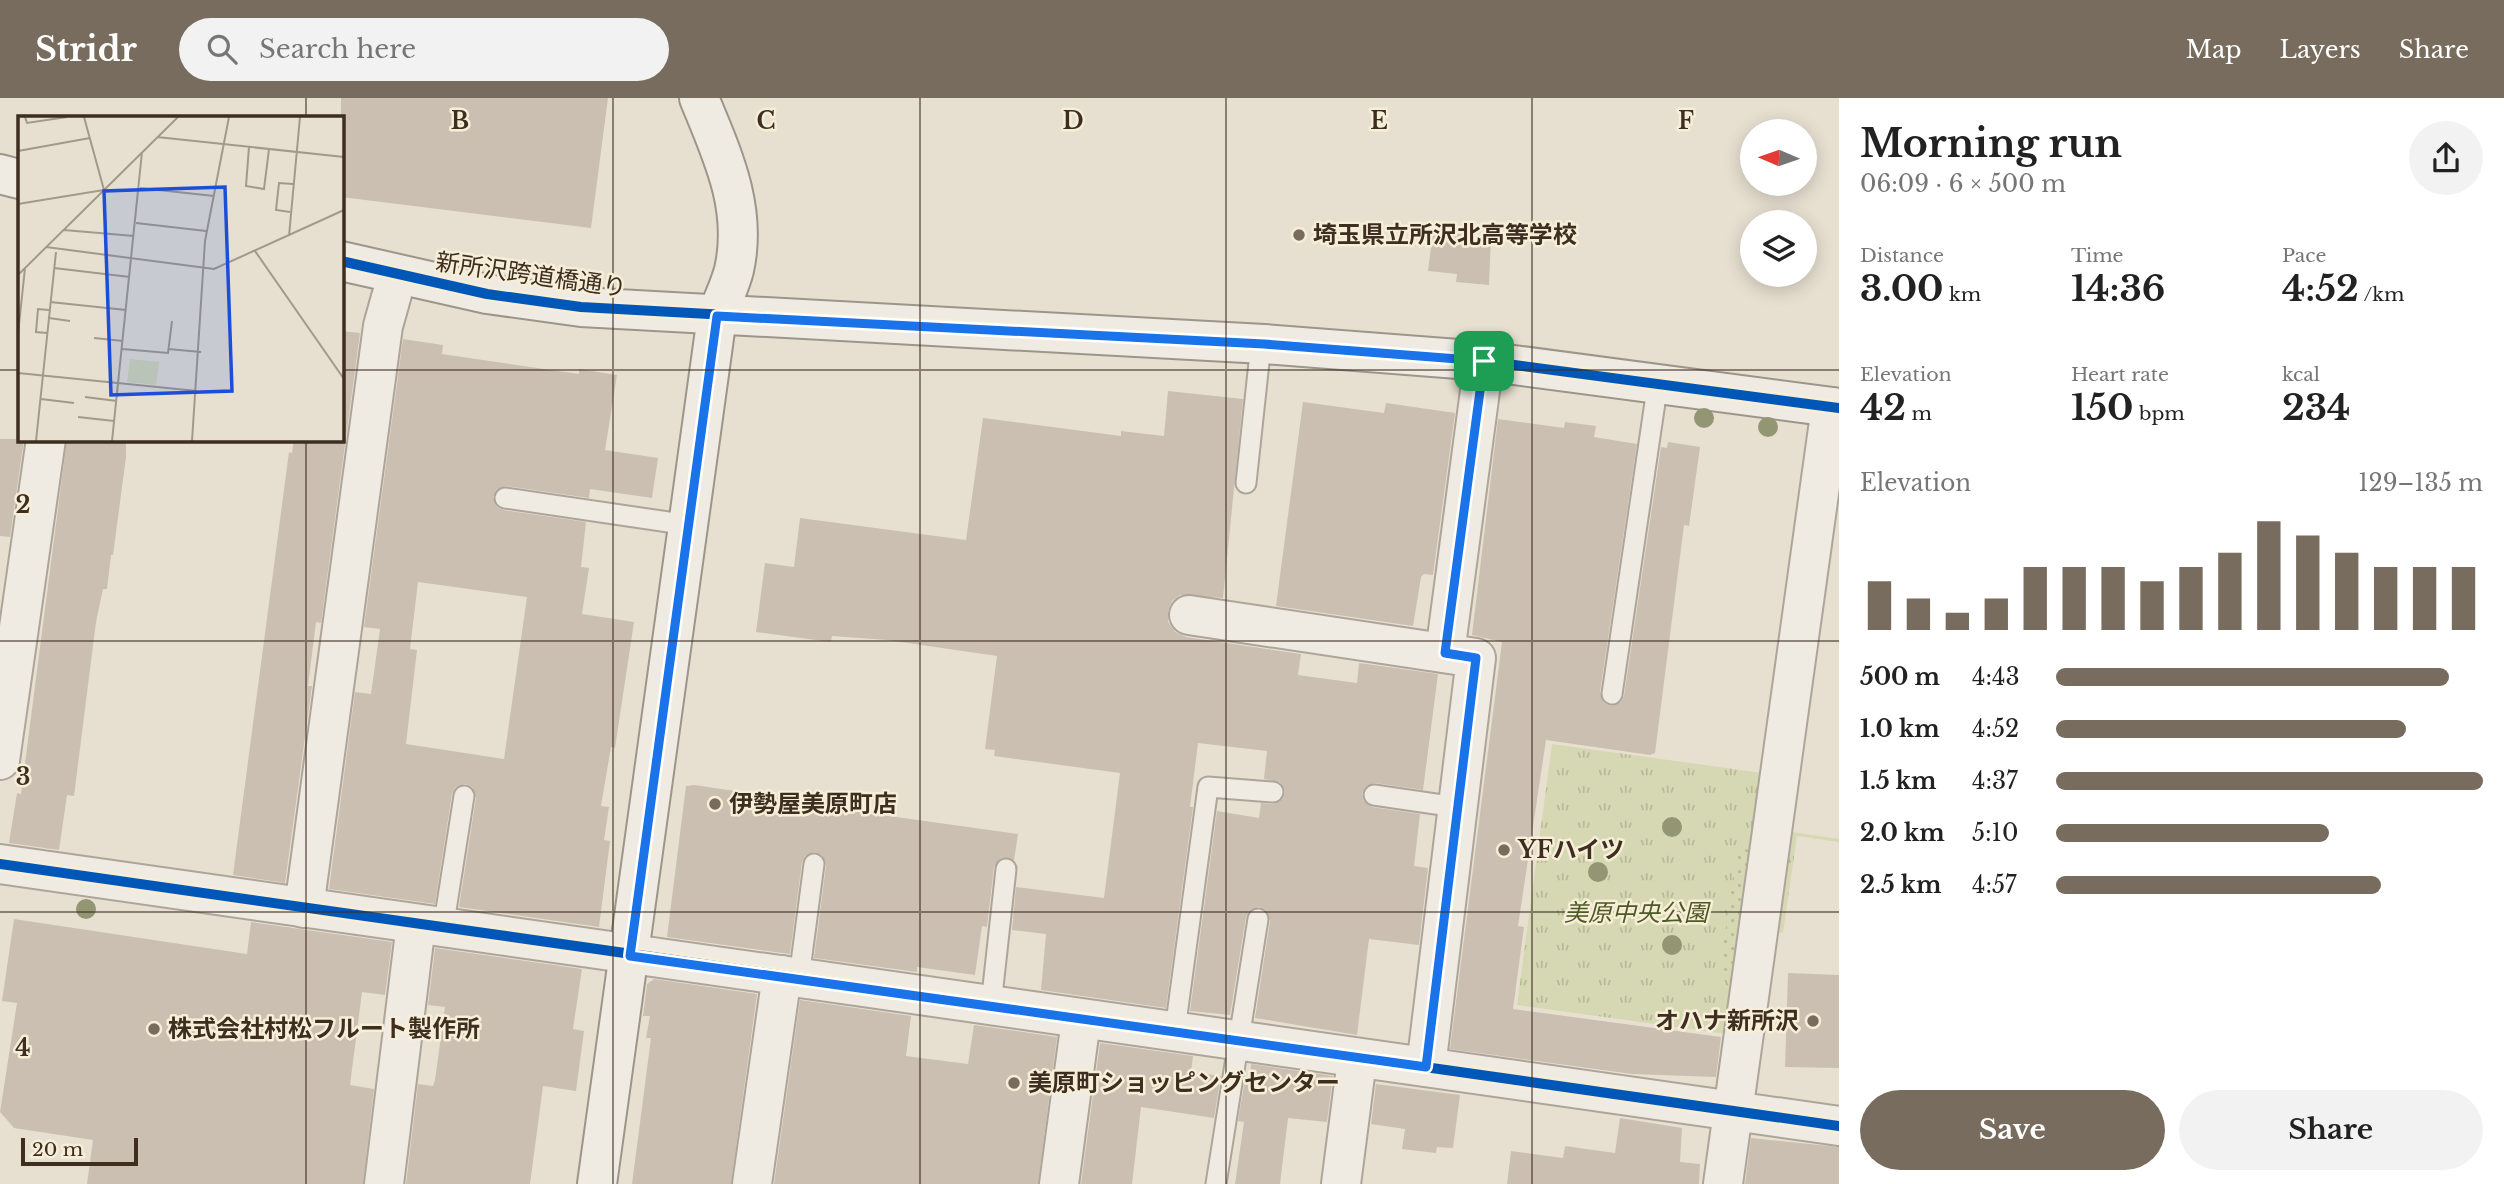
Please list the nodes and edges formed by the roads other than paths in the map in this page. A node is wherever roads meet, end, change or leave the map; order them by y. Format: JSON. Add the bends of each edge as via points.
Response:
{"nodes":[{"id":1,"x":699,"y":98,"type":"edge"},
{"id":2,"x":0,"y":174,"type":"edge"},
{"id":3,"x":18,"y":179,"type":"edge"},
{"id":4,"x":343,"y":262,"type":"edge"},
{"id":5,"x":397,"y":276,"type":"junction"},
{"id":6,"x":717,"y":316,"type":"junction"},
{"id":7,"x":1261,"y":344,"type":"junction"},
{"id":8,"x":1484,"y":361,"type":"junction"},
{"id":9,"x":1658,"y":382,"type":"junction"},
{"id":10,"x":1835,"y":408,"type":"edge"},
{"id":11,"x":46,"y":441,"type":"edge"},
{"id":12,"x":1246,"y":483,"type":"dead end"},
{"id":13,"x":505,"y":498,"type":"dead end"},
{"id":14,"x":689,"y":525,"type":"junction"},
{"id":15,"x":1189,"y":615,"type":"dead end"},
{"id":16,"x":1445,"y":653,"type":"junction"},
{"id":17,"x":1612,"y":694,"type":"dead end"},
{"id":18,"x":0,"y":760,"type":"edge"},
{"id":19,"x":1273,"y":792,"type":"dead end"},
{"id":20,"x":1374,"y":795,"type":"dead end"},
{"id":21,"x":464,"y":796,"type":"dead end"},
{"id":22,"x":1456,"y":807,"type":"junction"},
{"id":23,"x":0,"y":864,"type":"edge"},
{"id":24,"x":814,"y":864,"type":"dead end"},
{"id":25,"x":1006,"y":869,"type":"dead end"},
{"id":26,"x":304,"y":908,"type":"junction"},
{"id":27,"x":1258,"y":919,"type":"dead end"},
{"id":28,"x":430,"y":927,"type":"junction"},
{"id":29,"x":630,"y":956,"type":"junction"},
{"id":30,"x":791,"y":977,"type":"junction"},
{"id":31,"x":992,"y":1005,"type":"junction"},
{"id":32,"x":1081,"y":1020,"type":"junction"},
{"id":33,"x":1175,"y":1030,"type":"junction"},
{"id":34,"x":1237,"y":1041,"type":"junction"},
{"id":35,"x":1357,"y":1060,"type":"junction"},
{"id":36,"x":1426,"y":1067,"type":"junction"},
{"id":37,"x":1733,"y":1111,"type":"junction"},
{"id":38,"x":1839,"y":1126,"type":"edge"},
{"id":39,"x":384,"y":1184,"type":"edge"},
{"id":40,"x":597,"y":1184,"type":"edge"},
{"id":41,"x":752,"y":1184,"type":"edge"},
{"id":42,"x":1059,"y":1184,"type":"edge"},
{"id":43,"x":1216,"y":1184,"type":"edge"},
{"id":44,"x":1341,"y":1184,"type":"edge"},
{"id":45,"x":1723,"y":1184,"type":"edge"}],
"edges":[{"from":1,"to":6,"type":"street","via":[[729,169],[739,216],[734,270]]},
{"from":2,"to":3,"type":"street"},
{"from":4,"to":5,"type":"street","name":"新所沢跨道橋通り"},
{"from":5,"to":6,"type":"street","name":"新所沢跨道橋通り","via":[[581,307]]},
{"from":5,"to":26,"type":"street","via":[[383,326]]},
{"from":6,"to":7,"type":"street","name":"新所沢跨道橋通り"},
{"from":6,"to":14,"type":"street"},
{"from":7,"to":8,"type":"street","name":"新所沢跨道橋通り"},
{"from":7,"to":12,"type":"lane"},
{"from":8,"to":9,"type":"street","name":"新所沢跨道橋通り"},
{"from":8,"to":16,"type":"street"},
{"from":9,"to":10,"type":"street","name":"新所沢跨道橋通り"},
{"from":9,"to":17,"type":"lane"},
{"from":10,"to":37,"type":"street"},
{"from":11,"to":18,"type":"street"},
{"from":13,"to":14,"type":"lane"},
{"from":14,"to":29,"type":"street"},
{"from":15,"to":16,"type":"street"},
{"from":16,"to":22,"type":"street","via":[[1476,658]]},
{"from":19,"to":33,"type":"lane","via":[[1208,788]]},
{"from":20,"to":22,"type":"lane"},
{"from":21,"to":28,"type":"lane"},
{"from":22,"to":36,"type":"street"},
{"from":23,"to":26,"type":"street"},
{"from":24,"to":30,"type":"lane"},
{"from":25,"to":31,"type":"lane"},
{"from":26,"to":28,"type":"street"},
{"from":27,"to":34,"type":"lane"},
{"from":28,"to":29,"type":"street"},
{"from":28,"to":39,"type":"street"},
{"from":29,"to":30,"type":"street"},
{"from":29,"to":40,"type":"street"},
{"from":30,"to":31,"type":"street"},
{"from":30,"to":41,"type":"street"},
{"from":31,"to":32,"type":"street"},
{"from":32,"to":33,"type":"street"},
{"from":32,"to":42,"type":"street"},
{"from":33,"to":34,"type":"street"},
{"from":34,"to":35,"type":"street"},
{"from":34,"to":43,"type":"lane"},
{"from":35,"to":36,"type":"street"},
{"from":35,"to":44,"type":"street"},
{"from":36,"to":37,"type":"street"},
{"from":37,"to":38,"type":"street"},
{"from":37,"to":45,"type":"street"}]}
